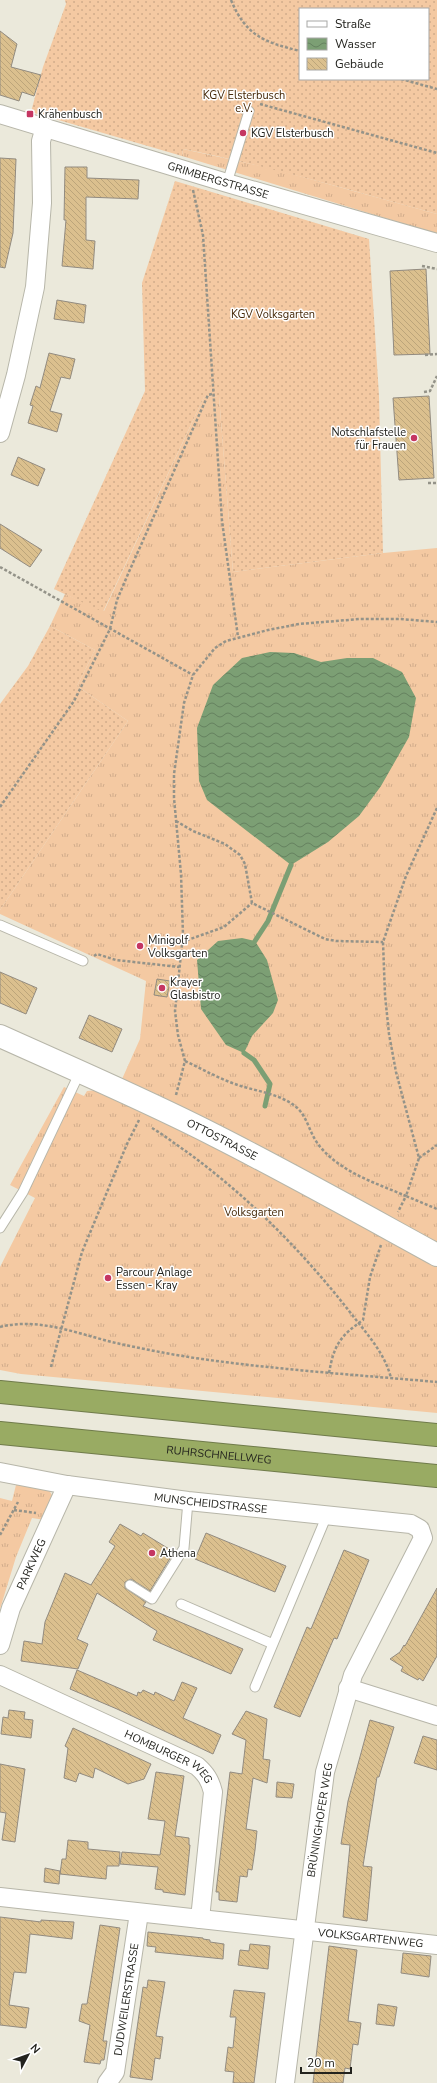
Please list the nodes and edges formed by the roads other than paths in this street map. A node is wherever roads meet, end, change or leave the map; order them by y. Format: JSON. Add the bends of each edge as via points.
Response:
{"nodes":[{"id":1,"x":249,"y":111,"type":"road end"},
{"id":2,"x":0,"y":114,"type":"edge"},
{"id":3,"x":45,"y":127,"type":"junction"},
{"id":4,"x":227,"y":183,"type":"junction"},
{"id":5,"x":437,"y":243,"type":"edge"},
{"id":6,"x":0,"y":433,"type":"edge"},
{"id":7,"x":0,"y":925,"type":"edge"},
{"id":8,"x":83,"y":961,"type":"road end"},
{"id":9,"x":0,"y":1036,"type":"edge"},
{"id":10,"x":80,"y":1072,"type":"junction"},
{"id":11,"x":0,"y":1228,"type":"edge"},
{"id":12,"x":437,"y":1255,"type":"edge"},
{"id":13,"x":0,"y":1392,"type":"edge"},
{"id":14,"x":0,"y":1433,"type":"edge"},
{"id":15,"x":437,"y":1435,"type":"edge"},
{"id":16,"x":0,"y":1472,"type":"edge"},
{"id":17,"x":437,"y":1476,"type":"edge"},
{"id":18,"x":67,"y":1485,"type":"junction"},
{"id":19,"x":188,"y":1501,"type":"junction"},
{"id":20,"x":327,"y":1515,"type":"junction"},
{"id":21,"x":420,"y":1529,"type":"joint"},
{"id":22,"x":130,"y":1585,"type":"dead end"},
{"id":23,"x":182,"y":1604,"type":"dead end"},
{"id":24,"x":273,"y":1644,"type":"junction"},
{"id":25,"x":0,"y":1645,"type":"edge"},
{"id":26,"x":0,"y":1675,"type":"edge"},
{"id":27,"x":255,"y":1687,"type":"dead end"},
{"id":28,"x":348,"y":1688,"type":"junction"},
{"id":29,"x":437,"y":1716,"type":"edge"},
{"id":30,"x":0,"y":1897,"type":"edge"},
{"id":31,"x":139,"y":1913,"type":"junction"},
{"id":32,"x":200,"y":1919,"type":"junction"},
{"id":33,"x":304,"y":1929,"type":"junction"},
{"id":34,"x":437,"y":1945,"type":"edge"},
{"id":35,"x":107,"y":2083,"type":"edge"},
{"id":36,"x":285,"y":2083,"type":"edge"}],
"edges":[{"from":1,"to":4,"type":"lane"},
{"from":2,"to":3,"type":"street","name":"GRIMBERGSTRASSE"},
{"from":3,"to":4,"type":"street","name":"GRIMBERGSTRASSE"},
{"from":3,"to":6,"type":"street","via":[[41,141],[42,203],[35,287],[16,375]]},
{"from":4,"to":5,"type":"street","name":"GRIMBERGSTRASSE"},
{"from":7,"to":8,"type":"lane"},
{"from":9,"to":10,"type":"street","name":"OTTOSTRASSE"},
{"from":10,"to":11,"type":"lane","via":[[23,1192]]},
{"from":10,"to":12,"type":"street","name":"OTTOSTRASSE","via":[[160,1120],[254,1155]]},
{"from":13,"to":15,"type":"highway"},
{"from":14,"to":17,"type":"highway","name":"RUHRSCHNELLWEG"},
{"from":16,"to":18,"type":"street","name":"MUNSCHEIDSTRASSE"},
{"from":18,"to":19,"type":"street","name":"MUNSCHEIDSTRASSE"},
{"from":18,"to":25,"type":"street","name":"PARKWEG","via":[[17,1596]]},
{"from":19,"to":20,"type":"street","name":"MUNSCHEIDSTRASSE"},
{"from":19,"to":22,"type":"lane","via":[[184,1548],[152,1599]]},
{"from":20,"to":21,"type":"street","name":"MUNSCHEIDSTRASSE","via":[[412,1524]]},
{"from":20,"to":24,"type":"lane"},
{"from":21,"to":28,"type":"street","name":"BRÜNINGHOFER WEG","via":[[423,1538]]},
{"from":23,"to":24,"type":"lane"},
{"from":24,"to":27,"type":"lane"},
{"from":26,"to":32,"type":"street","name":"HOMBURGER WEG","via":[[197,1766],[210,1779],[213,1792]]},
{"from":28,"to":29,"type":"street"},
{"from":28,"to":33,"type":"street","name":"BRÜNINGHOFER WEG","via":[[325,1772]]},
{"from":30,"to":31,"type":"street"},
{"from":31,"to":32,"type":"street"},
{"from":31,"to":35,"type":"street","name":"DUDWEILERSTRASSE","via":[[115,2072]]},
{"from":32,"to":33,"type":"street"},
{"from":33,"to":34,"type":"street","name":"VOLKSGARTENWEG"},
{"from":33,"to":36,"type":"street","name":"BRÜNINGHOFER WEG"}]}
